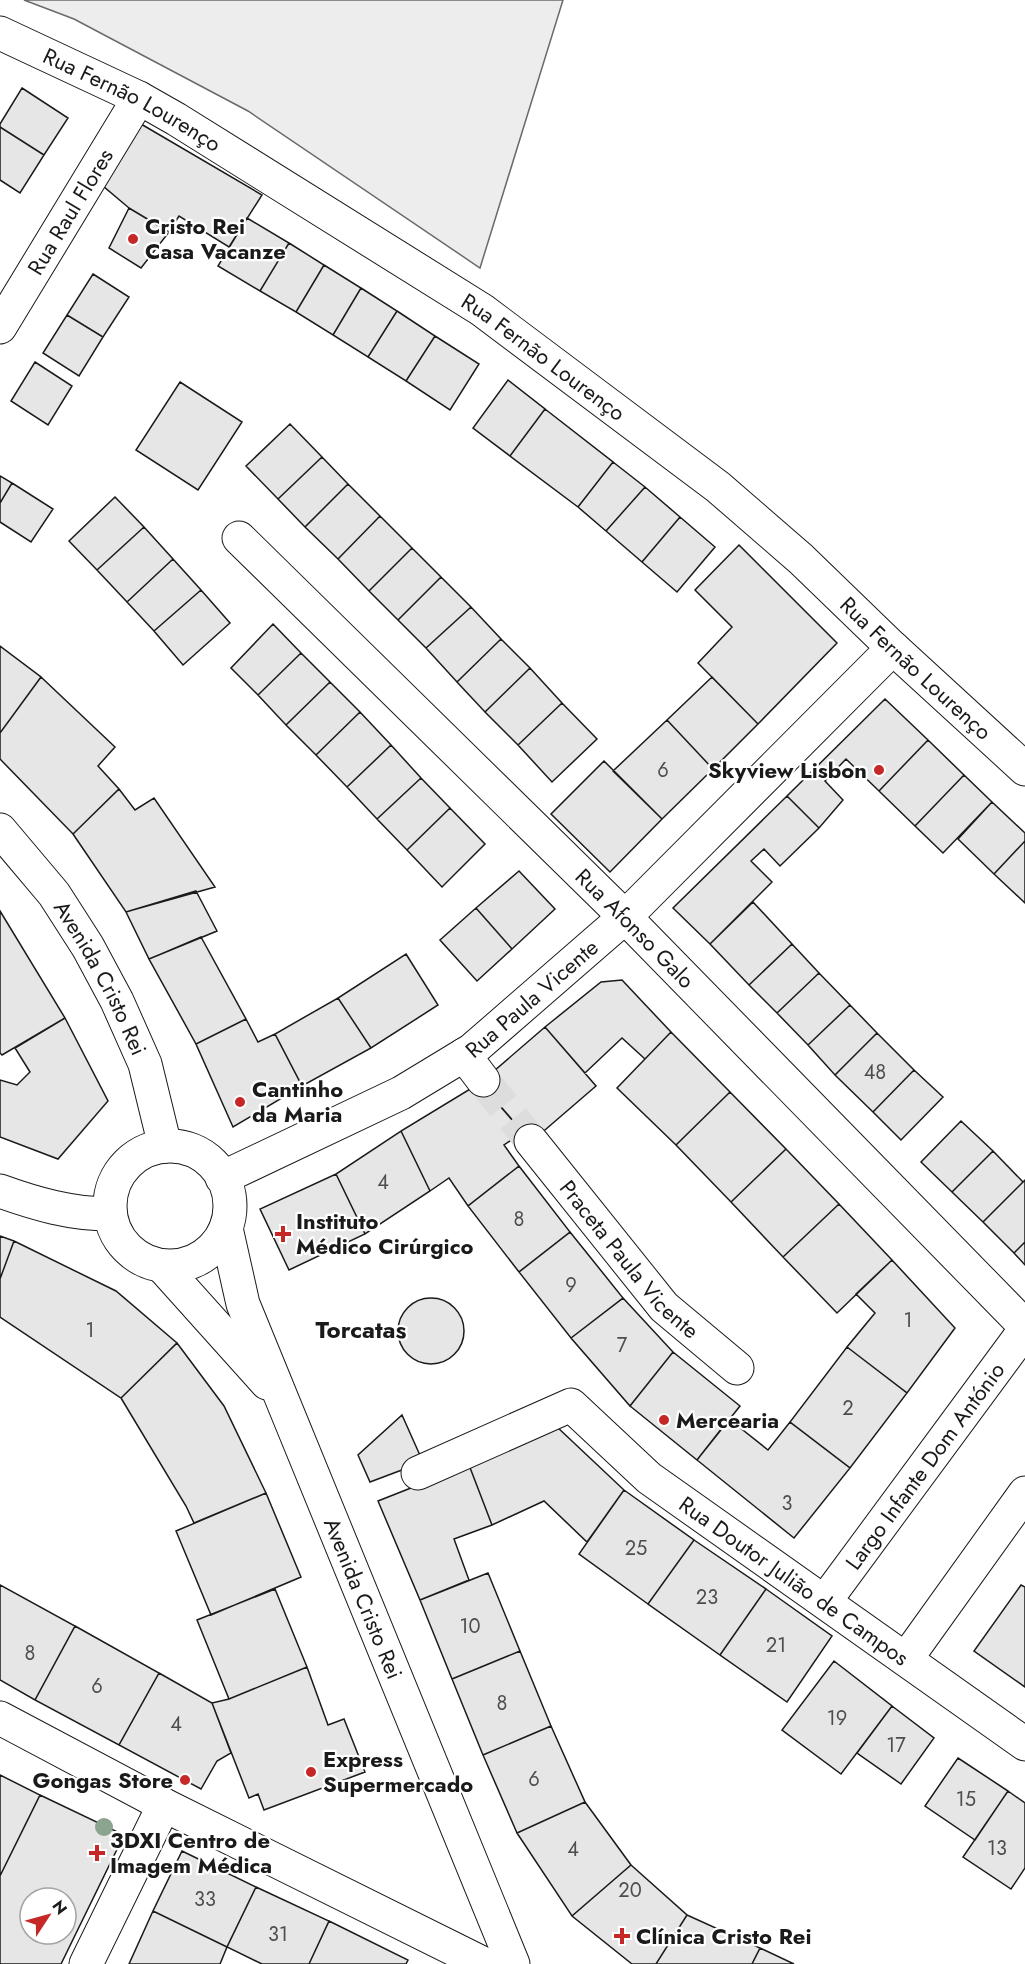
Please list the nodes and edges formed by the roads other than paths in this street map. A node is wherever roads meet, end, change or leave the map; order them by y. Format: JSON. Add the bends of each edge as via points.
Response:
{"nodes":[{"id":1,"x":0,"y":33,"type":"edge"},
{"id":2,"x":139,"y":98,"type":"junction"},
{"id":3,"x":0,"y":327,"type":"edge"},
{"id":4,"x":239,"y":538,"type":"dead end"},
{"id":5,"x":893,"y":648,"type":"junction"},
{"id":6,"x":1025,"y":769,"type":"edge"},
{"id":7,"x":0,"y":830,"type":"edge"},
{"id":8,"x":625,"y":917,"type":"junction"},
{"id":9,"x":531,"y":1141,"type":"tunnel mouth"},
{"id":10,"x":165,"y":1146,"type":"junction"},
{"id":11,"x":222,"y":1178,"type":"junction"},
{"id":12,"x":0,"y":1191,"type":"edge"},
{"id":13,"x":110,"y":1214,"type":"junction"},
{"id":14,"x":226,"y":1228,"type":"junction"},
{"id":15,"x":162,"y":1266,"type":"junction"},
{"id":16,"x":1025,"y":1328,"type":"edge"},
{"id":17,"x":737,"y":1368,"type":"dead end"},
{"id":18,"x":282,"y":1400,"type":"junction"},
{"id":19,"x":418,"y":1473,"type":"dead end"},
{"id":20,"x":1025,"y":1493,"type":"edge"},
{"id":21,"x":825,"y":1601,"type":"junction"},
{"id":22,"x":906,"y":1659,"type":"junction"},
{"id":23,"x":0,"y":1718,"type":"edge"},
{"id":24,"x":1025,"y":1744,"type":"edge"},
{"id":25,"x":164,"y":1805,"type":"junction"},
{"id":26,"x":86,"y":1964,"type":"edge"},
{"id":27,"x":484,"y":1964,"type":"edge"},
{"id":28,"x":513,"y":1964,"type":"edge"}],
"edges":[{"from":1,"to":2,"type":"street","name":"Rua Fernão Lourenço"},
{"from":2,"to":3,"type":"street","name":"Rua Raul Flores"},
{"from":2,"to":5,"type":"street","name":"Rua Fernão Lourenço","via":[[482,310],[718,488],[801,559]]},
{"from":4,"to":8,"type":"street","name":"Rua Afonso Galo"},
{"from":5,"to":6,"type":"street","name":"Rua Fernão Lourenço"},
{"from":5,"to":8,"type":"street","name":"Rua Paula Vicente"},
{"from":7,"to":10,"type":"street","name":"Avenida Cristo Rei","via":[[54,894],[117,1001],[145,1064]]},
{"from":8,"to":11,"type":"street","name":"Rua Paula Vicente","via":[[473,1067],[401,1093]]},
{"from":8,"to":16,"type":"street","name":"Rua Afonso Galo"},
{"from":9,"to":17,"type":"street","name":"Praceta Paula Vicente","via":[[664,1307]]},
{"from":10,"to":11,"type":"street","via":[[185,1148],[204,1156]]},
{"from":10,"to":13,"type":"street","via":[[145,1150],[129,1161],[117,1176],[110,1195]]},
{"from":11,"to":14,"type":"street","via":[[228,1188],[230,1208]]},
{"from":12,"to":13,"type":"street","via":[[55,1209]]},
{"from":13,"to":15,"type":"street","via":[[127,1249]]},
{"from":14,"to":15,"type":"street","via":[[216,1245],[200,1258],[182,1265]]},
{"from":14,"to":18,"type":"street","name":"Avenida Cristo Rei","via":[[243,1304]]},
{"from":15,"to":18,"type":"street"},
{"from":16,"to":21,"type":"street","name":"Largo Infante Dom António"},
{"from":18,"to":28,"type":"street","name":"Avenida Cristo Rei"},
{"from":19,"to":21,"type":"street","name":"Rua Doutor Julião de Campos","via":[[571,1405],[649,1478]]},
{"from":20,"to":22,"type":"street"},
{"from":21,"to":22,"type":"street","name":"Rua Doutor Julião de Campos"},
{"from":22,"to":24,"type":"street","name":"Rua Doutor Julião de Campos"},
{"from":23,"to":25,"type":"street"},
{"from":25,"to":26,"type":"street"},
{"from":25,"to":27,"type":"street"}]}
